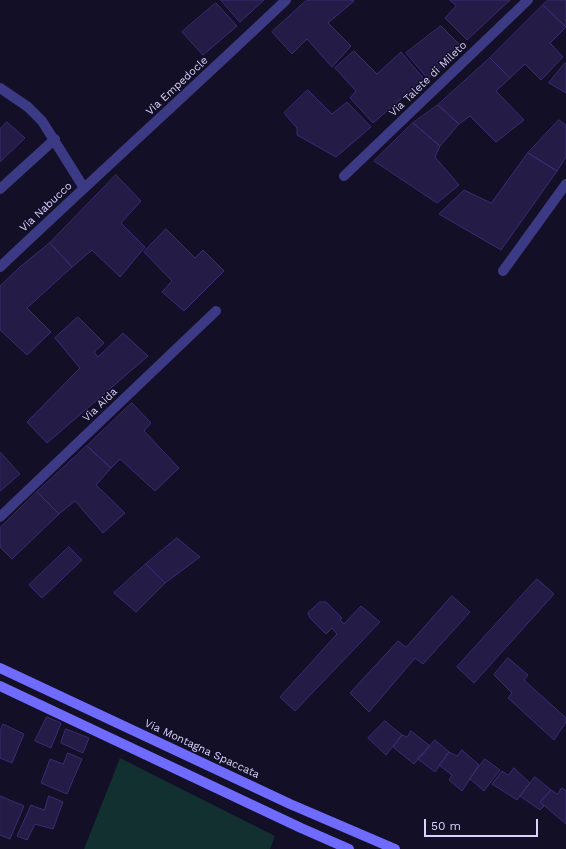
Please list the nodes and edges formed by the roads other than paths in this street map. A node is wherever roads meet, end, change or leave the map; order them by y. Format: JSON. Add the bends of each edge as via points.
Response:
{"nodes":[{"id":1,"x":286,"y":0,"type":"edge"},
{"id":2,"x":528,"y":0,"type":"edge"},
{"id":3,"x":0,"y":88,"type":"edge"},
{"id":4,"x":55,"y":139,"type":"junction"},
{"id":5,"x":344,"y":176,"type":"dead end"},
{"id":6,"x":566,"y":184,"type":"edge"},
{"id":7,"x":84,"y":188,"type":"junction"},
{"id":8,"x":0,"y":190,"type":"edge"},
{"id":9,"x":0,"y":267,"type":"edge"},
{"id":10,"x":503,"y":271,"type":"dead end"},
{"id":11,"x":216,"y":311,"type":"dead end"},
{"id":12,"x":0,"y":517,"type":"edge"},
{"id":13,"x":0,"y":668,"type":"edge"},
{"id":14,"x":0,"y":686,"type":"edge"},
{"id":15,"x":349,"y":849,"type":"edge"},
{"id":16,"x":395,"y":849,"type":"edge"}],
"edges":[{"from":1,"to":7,"type":"street","name":"Via Empedocle"},
{"from":2,"to":5,"type":"street","name":"Via Talete di Mileto"},
{"from":3,"to":4,"type":"street","name":"Via Nabucco","via":[[28,106]]},
{"from":4,"to":7,"type":"street","name":"Via Nabucco"},
{"from":4,"to":8,"type":"street"},
{"from":6,"to":10,"type":"street"},
{"from":7,"to":9,"type":"street","name":"Via Nabucco"},
{"from":11,"to":12,"type":"street","name":"Via Aida"},
{"from":13,"to":16,"type":"main road","name":"Via Montagna Spaccata","via":[[290,804]]},
{"from":14,"to":15,"type":"main road"}]}
